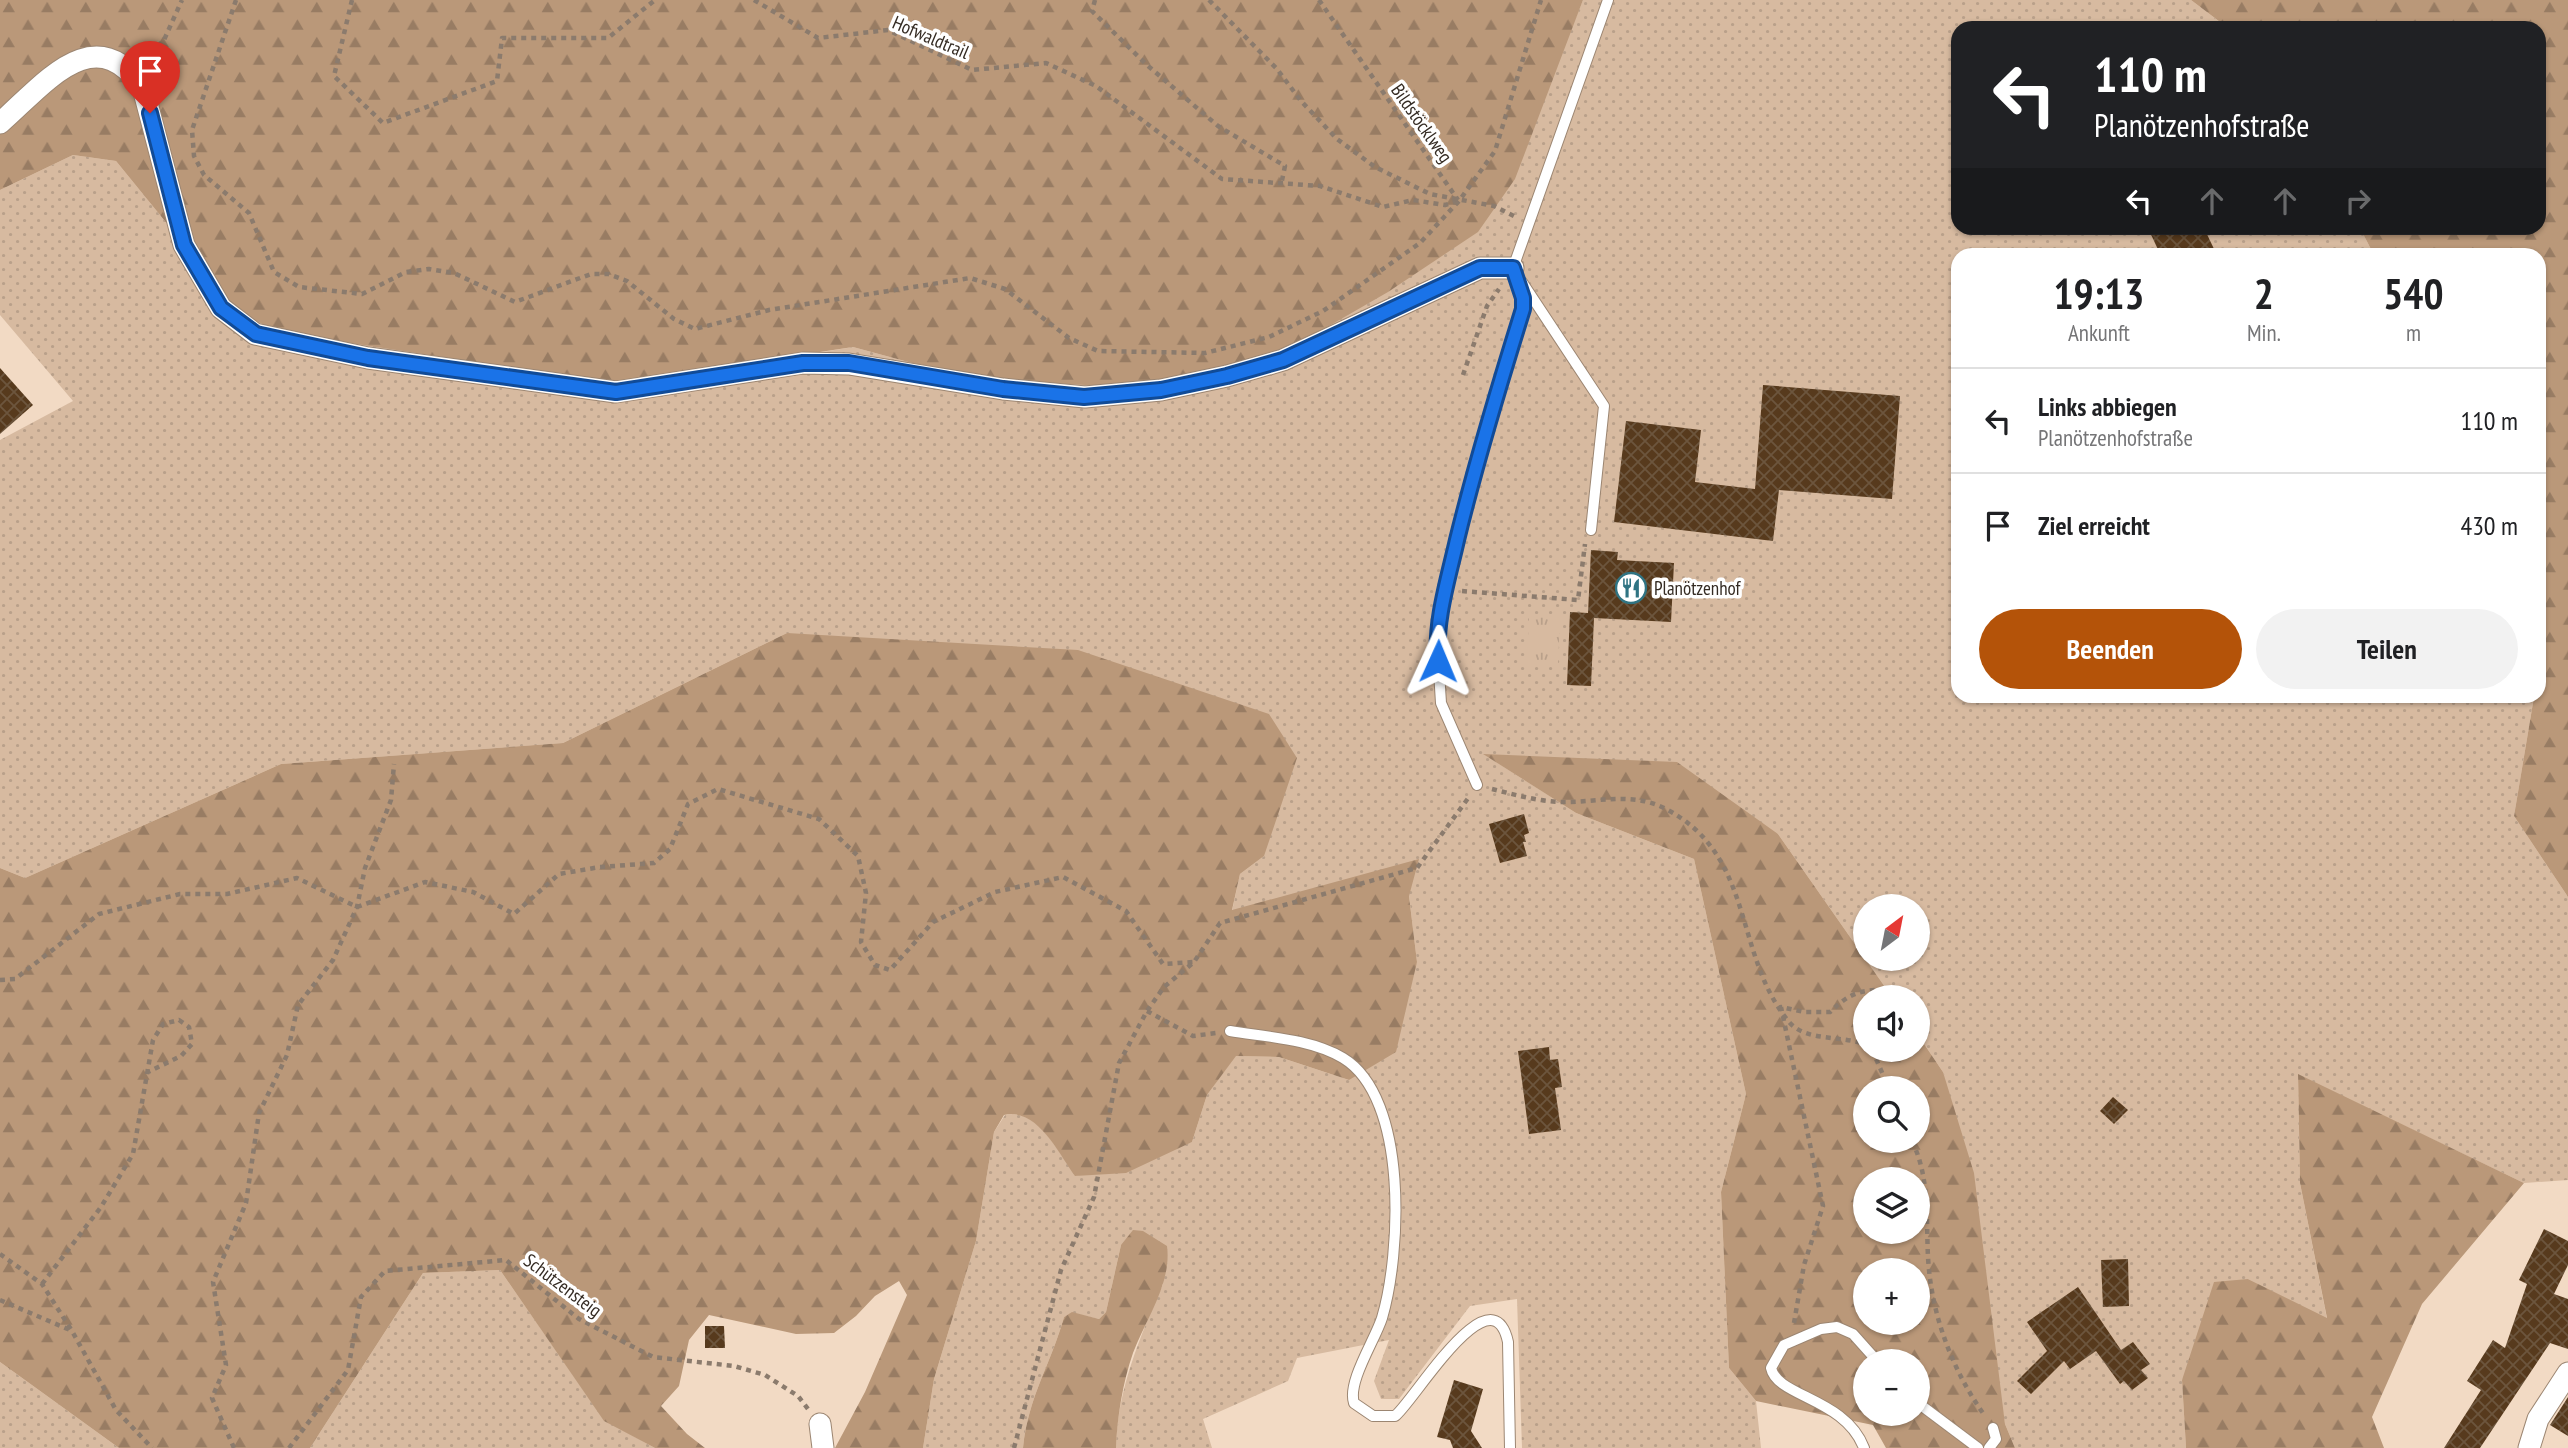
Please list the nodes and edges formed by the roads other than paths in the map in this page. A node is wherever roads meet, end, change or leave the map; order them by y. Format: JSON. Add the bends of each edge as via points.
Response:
{"nodes":[{"id":1,"x":1608,"y":0,"type":"edge"},
{"id":2,"x":0,"y":123,"type":"edge"},
{"id":3,"x":1513,"y":268,"type":"junction"},
{"id":4,"x":1591,"y":530,"type":"road end"},
{"id":5,"x":1477,"y":785,"type":"road end"},
{"id":6,"x":1230,"y":1031,"type":"road end"},
{"id":7,"x":1868,"y":1349,"type":"edge"},
{"id":8,"x":2568,"y":1373,"type":"edge"},
{"id":9,"x":1930,"y":1412,"type":"edge"},
{"id":10,"x":820,"y":1424,"type":"road end"},
{"id":11,"x":1853,"y":1425,"type":"edge"},
{"id":12,"x":1853,"y":1426,"type":"edge"},
{"id":13,"x":1993,"y":1428,"type":"road end"},
{"id":14,"x":824,"y":1448,"type":"edge"},
{"id":15,"x":1510,"y":1448,"type":"edge"},
{"id":16,"x":1864,"y":1448,"type":"edge"},
{"id":17,"x":1978,"y":1448,"type":"edge"},
{"id":18,"x":1989,"y":1448,"type":"edge"},
{"id":19,"x":2529,"y":1448,"type":"edge"}],
"edges":[{"from":1,"to":3,"type":"lane"},
{"from":2,"to":3,"type":"street","via":[[71,61],[104,56],[129,68],[143,88],[184,245],[221,308],[256,334],[368,358],[616,392],[803,363],[849,363],[1003,389],[1084,397],[1161,390],[1283,360],[1480,268]]},
{"from":3,"to":4,"type":"lane","via":[[1604,405]]},
{"from":3,"to":5,"type":"lane","via":[[1523,309],[1480,445],[1437,640],[1441,703]]},
{"from":6,"to":15,"type":"lane","via":[[1317,1046],[1342,1057],[1366,1077],[1379,1106],[1395,1192],[1393,1261],[1383,1315],[1355,1382],[1354,1403],[1373,1416],[1395,1416],[1466,1330],[1495,1322],[1508,1342]]},
{"from":7,"to":11,"type":"lane","via":[[1843,1328],[1829,1327],[1791,1341],[1773,1358],[1772,1375]]},
{"from":8,"to":19,"type":"street","via":[[2538,1419]]},
{"from":9,"to":17,"type":"lane"},
{"from":10,"to":14,"type":"street"},
{"from":12,"to":16,"type":"lane"},
{"from":13,"to":18,"type":"lane","via":[[1996,1439]]}]}
